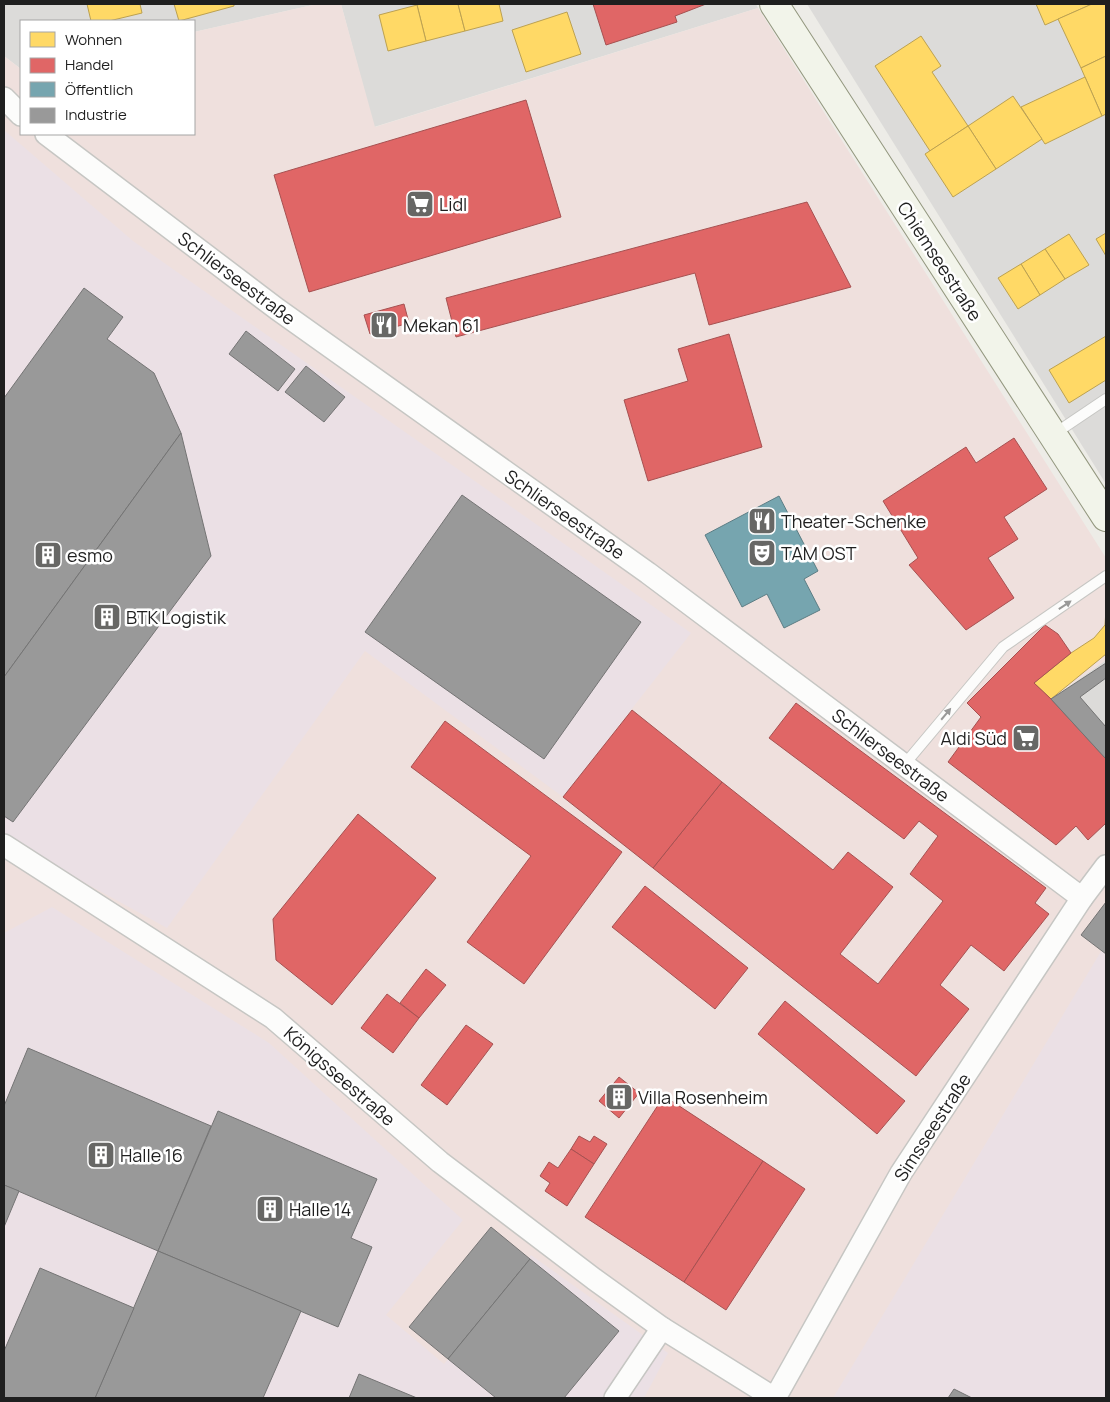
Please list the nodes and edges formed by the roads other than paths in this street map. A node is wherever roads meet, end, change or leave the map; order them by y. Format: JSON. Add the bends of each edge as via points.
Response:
{"nodes":[{"id":1,"x":774,"y":4,"type":"edge"},
{"id":2,"x":4,"y":98,"type":"edge"},
{"id":3,"x":20,"y":114,"type":"edge"},
{"id":4,"x":47,"y":135,"type":"edge"},
{"id":5,"x":1106,"y":399,"type":"edge"},
{"id":6,"x":1053,"y":434,"type":"junction"},
{"id":7,"x":1106,"y":518,"type":"edge"},
{"id":8,"x":1106,"y":576,"type":"edge"},
{"id":9,"x":904,"y":765,"type":"junction"},
{"id":10,"x":4,"y":845,"type":"edge"},
{"id":11,"x":1106,"y":866,"type":"edge"},
{"id":12,"x":1082,"y":898,"type":"junction"},
{"id":13,"x":662,"y":1328,"type":"junction"},
{"id":14,"x":614,"y":1398,"type":"edge"},
{"id":15,"x":774,"y":1398,"type":"edge"}],
"edges":[{"from":1,"to":6,"type":"main road","name":"Chiemseestraße"},
{"from":2,"to":3,"type":"street"},
{"from":4,"to":9,"type":"street","name":"Schlierseestraße","via":[[277,309],[648,573]]},
{"from":5,"to":6,"type":"lane"},
{"from":6,"to":7,"type":"main road","name":"Chiemseestraße"},
{"from":9,"to":8,"type":"lane","one_way":true,"via":[[1003,647]]},
{"from":9,"to":12,"type":"street","name":"Schlierseestraße"},
{"from":10,"to":13,"type":"street","name":"Königsseestraße","via":[[274,1018],[440,1162]]},
{"from":11,"to":12,"type":"street","name":"Simsseestraße"},
{"from":12,"to":15,"type":"street","name":"Simsseestraße","via":[[901,1173]]},
{"from":13,"to":14,"type":"street"},
{"from":13,"to":15,"type":"street","name":"Simsseestraße"}]}
